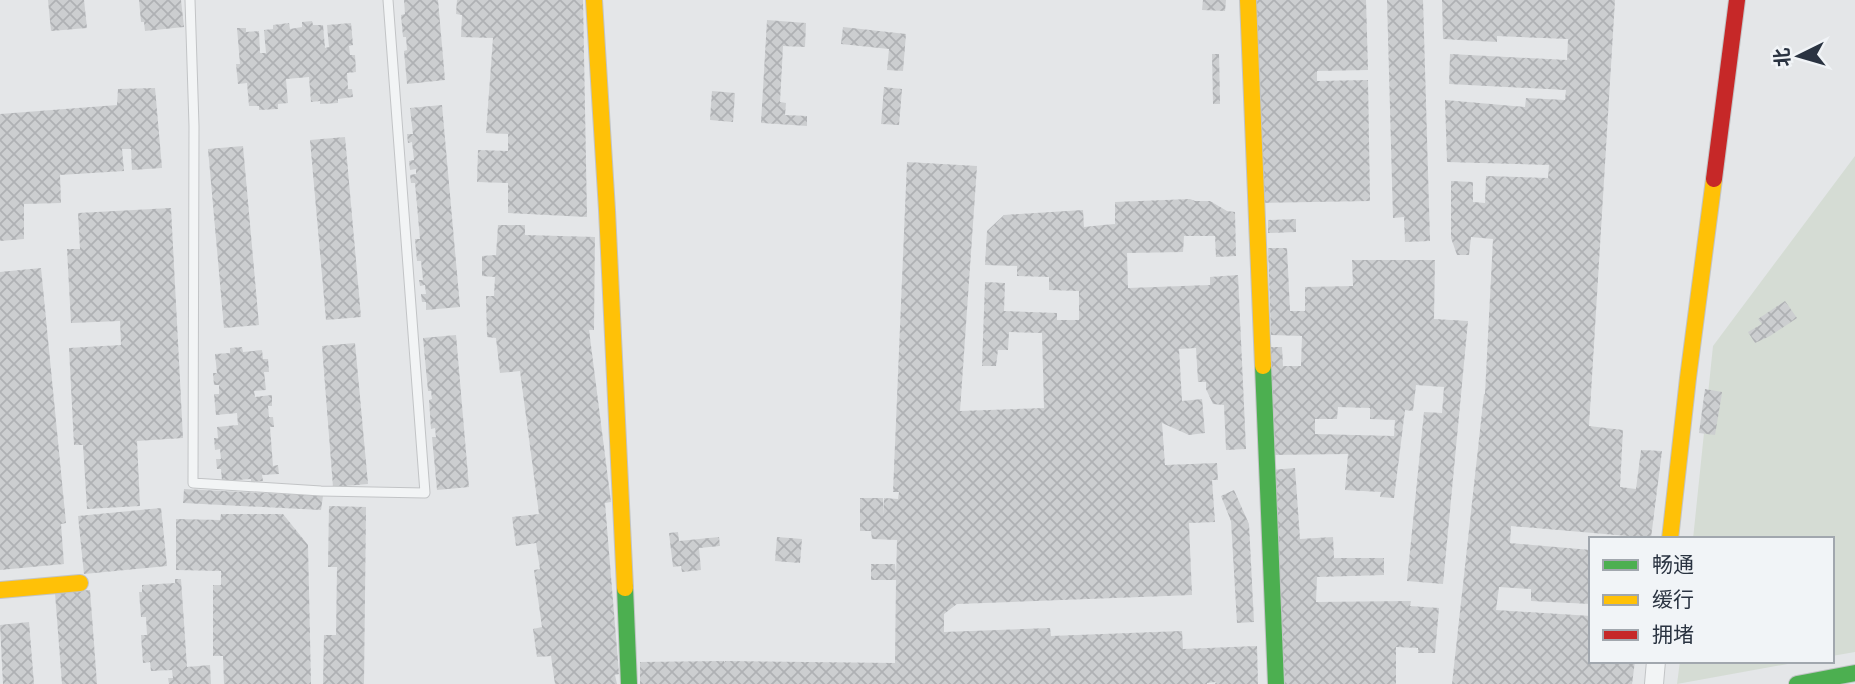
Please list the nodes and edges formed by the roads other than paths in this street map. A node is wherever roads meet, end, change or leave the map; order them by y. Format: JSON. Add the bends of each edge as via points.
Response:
{"nodes":[{"id":1,"x":190,"y":0,"type":"edge"},
{"id":2,"x":388,"y":0,"type":"edge"},
{"id":3,"x":594,"y":0,"type":"edge"},
{"id":4,"x":1248,"y":0,"type":"edge"},
{"id":5,"x":1737,"y":0,"type":"edge"},
{"id":6,"x":1670,"y":537,"type":"edge"},
{"id":7,"x":80,"y":583,"type":"dead end"},
{"id":8,"x":0,"y":590,"type":"edge"},
{"id":9,"x":1656,"y":663,"type":"edge"},
{"id":10,"x":1855,"y":673,"type":"edge"},
{"id":11,"x":629,"y":684,"type":"edge"},
{"id":12,"x":1276,"y":684,"type":"edge"},
{"id":13,"x":1654,"y":684,"type":"edge"},
{"id":14,"x":1797,"y":684,"type":"edge"}],
"edges":[{"from":1,"to":2,"type":"lane","via":[[193,483],[425,493]]},
{"from":3,"to":11,"type":"street"},
{"from":4,"to":12,"type":"street"},
{"from":5,"to":6,"type":"street"},
{"from":7,"to":8,"type":"street"},
{"from":9,"to":13,"type":"street"},
{"from":10,"to":14,"type":"street"}]}
